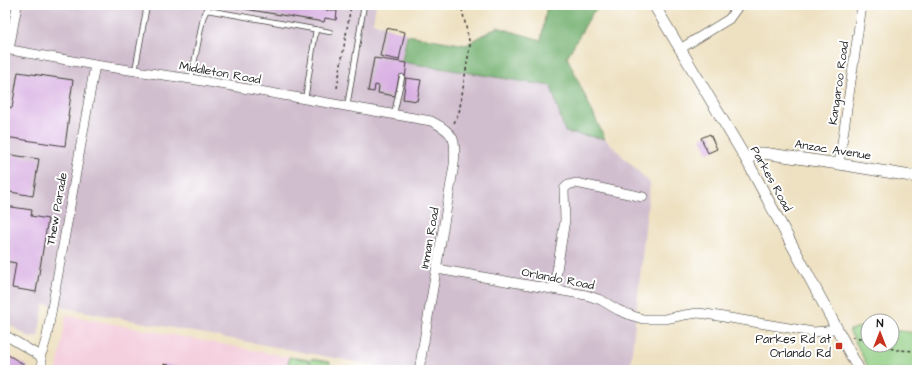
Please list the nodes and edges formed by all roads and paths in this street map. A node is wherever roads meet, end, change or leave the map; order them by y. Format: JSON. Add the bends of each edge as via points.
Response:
{"nodes":[{"id":1,"x":16,"y":5,"type":"edge"},
{"id":2,"x":147,"y":5,"type":"edge"},
{"id":3,"x":209,"y":5,"type":"edge"},
{"id":4,"x":351,"y":5,"type":"edge"},
{"id":5,"x":364,"y":5,"type":"edge"},
{"id":6,"x":461,"y":5,"type":"edge"},
{"id":7,"x":654,"y":5,"type":"edge"},
{"id":8,"x":739,"y":5,"type":"edge"},
{"id":9,"x":862,"y":5,"type":"edge"},
{"id":10,"x":207,"y":10,"type":"junction"},
{"id":11,"x":13,"y":24,"type":"junction"},
{"id":12,"x":316,"y":29,"type":"junction"},
{"id":13,"x":330,"y":32,"type":"dead end"},
{"id":14,"x":5,"y":35,"type":"edge"},
{"id":15,"x":680,"y":48,"type":"junction"},
{"id":16,"x":7,"y":50,"type":"edge"},
{"id":17,"x":95,"y":65,"type":"junction"},
{"id":18,"x":136,"y":71,"type":"junction"},
{"id":19,"x":402,"y":77,"type":"dead end"},
{"id":20,"x":191,"y":79,"type":"junction"},
{"id":21,"x":337,"y":88,"type":"dead end"},
{"id":22,"x":305,"y":100,"type":"junction"},
{"id":23,"x":347,"y":106,"type":"junction"},
{"id":24,"x":394,"y":114,"type":"junction"},
{"id":25,"x":431,"y":121,"type":"joint"},
{"id":26,"x":454,"y":123,"type":"dead end"},
{"id":27,"x":746,"y":159,"type":"junction"},
{"id":28,"x":839,"y":164,"type":"junction"},
{"id":29,"x":917,"y":177,"type":"edge"},
{"id":30,"x":643,"y":197,"type":"dead end"},
{"id":31,"x":437,"y":269,"type":"junction"},
{"id":32,"x":554,"y":289,"type":"junction"},
{"id":33,"x":837,"y":327,"type":"junction"},
{"id":34,"x":5,"y":335,"type":"edge"},
{"id":35,"x":851,"y":337,"type":"dead end"},
{"id":36,"x":860,"y":338,"type":"edge"},
{"id":37,"x":900,"y":350,"type":"edge"},
{"id":38,"x":917,"y":351,"type":"edge"},
{"id":39,"x":40,"y":356,"type":"junction"},
{"id":40,"x":42,"y":370,"type":"edge"},
{"id":41,"x":419,"y":370,"type":"edge"},
{"id":42,"x":859,"y":370,"type":"edge"}],
"edges":[{"from":1,"to":11,"type":"street"},
{"from":2,"to":18,"type":"lane"},
{"from":3,"to":10,"type":"lane"},
{"from":4,"to":21,"type":"path"},
{"from":5,"to":23,"type":"lane"},
{"from":6,"to":26,"type":"path","via":[[470,45],[459,113]]},
{"from":7,"to":15,"type":"street","name":"Parkes Road"},
{"from":8,"to":15,"type":"street","via":[[729,19]]},
{"from":9,"to":28,"type":"street","name":"Kangaroo Road"},
{"from":10,"to":12,"type":"lane"},
{"from":10,"to":20,"type":"lane","via":[[203,18]]},
{"from":11,"to":14,"type":"street"},
{"from":11,"to":16,"type":"street"},
{"from":12,"to":13,"type":"lane"},
{"from":12,"to":22,"type":"lane"},
{"from":15,"to":27,"type":"street","name":"Parkes Road"},
{"from":16,"to":17,"type":"street","name":"Middleton Road"},
{"from":17,"to":18,"type":"street","name":"Middleton Road"},
{"from":17,"to":39,"type":"street","name":"Thew Parade","via":[[47,336]]},
{"from":18,"to":20,"type":"street","name":"Middleton Road"},
{"from":19,"to":24,"type":"lane"},
{"from":20,"to":22,"type":"street","name":"Middleton Road"},
{"from":22,"to":23,"type":"street","name":"Middleton Road"},
{"from":23,"to":24,"type":"street","name":"Middleton Road"},
{"from":24,"to":25,"type":"street","name":"Middleton Road"},
{"from":25,"to":31,"type":"street","name":"Inman Road","via":[[443,126],[454,140],[455,148]]},
{"from":27,"to":28,"type":"street","name":"Anzac Avenue","via":[[763,153]]},
{"from":27,"to":33,"type":"street","name":"Parkes Road"},
{"from":28,"to":29,"type":"street","name":"Anzac Avenue"},
{"from":30,"to":32,"type":"street","via":[[576,183],[564,189],[565,220]]},
{"from":31,"to":32,"type":"street","name":"Orlando Road"},
{"from":31,"to":41,"type":"street","name":"Inman Road"},
{"from":32,"to":33,"type":"street","name":"Orlando Road","via":[[601,300],[618,310],[643,319],[665,319],[698,313],[813,332]]},
{"from":33,"to":42,"type":"street","name":"Parkes Road"},
{"from":34,"to":39,"type":"street"},
{"from":35,"to":36,"type":"path"},
{"from":37,"to":38,"type":"path"},
{"from":39,"to":40,"type":"street"}]}
